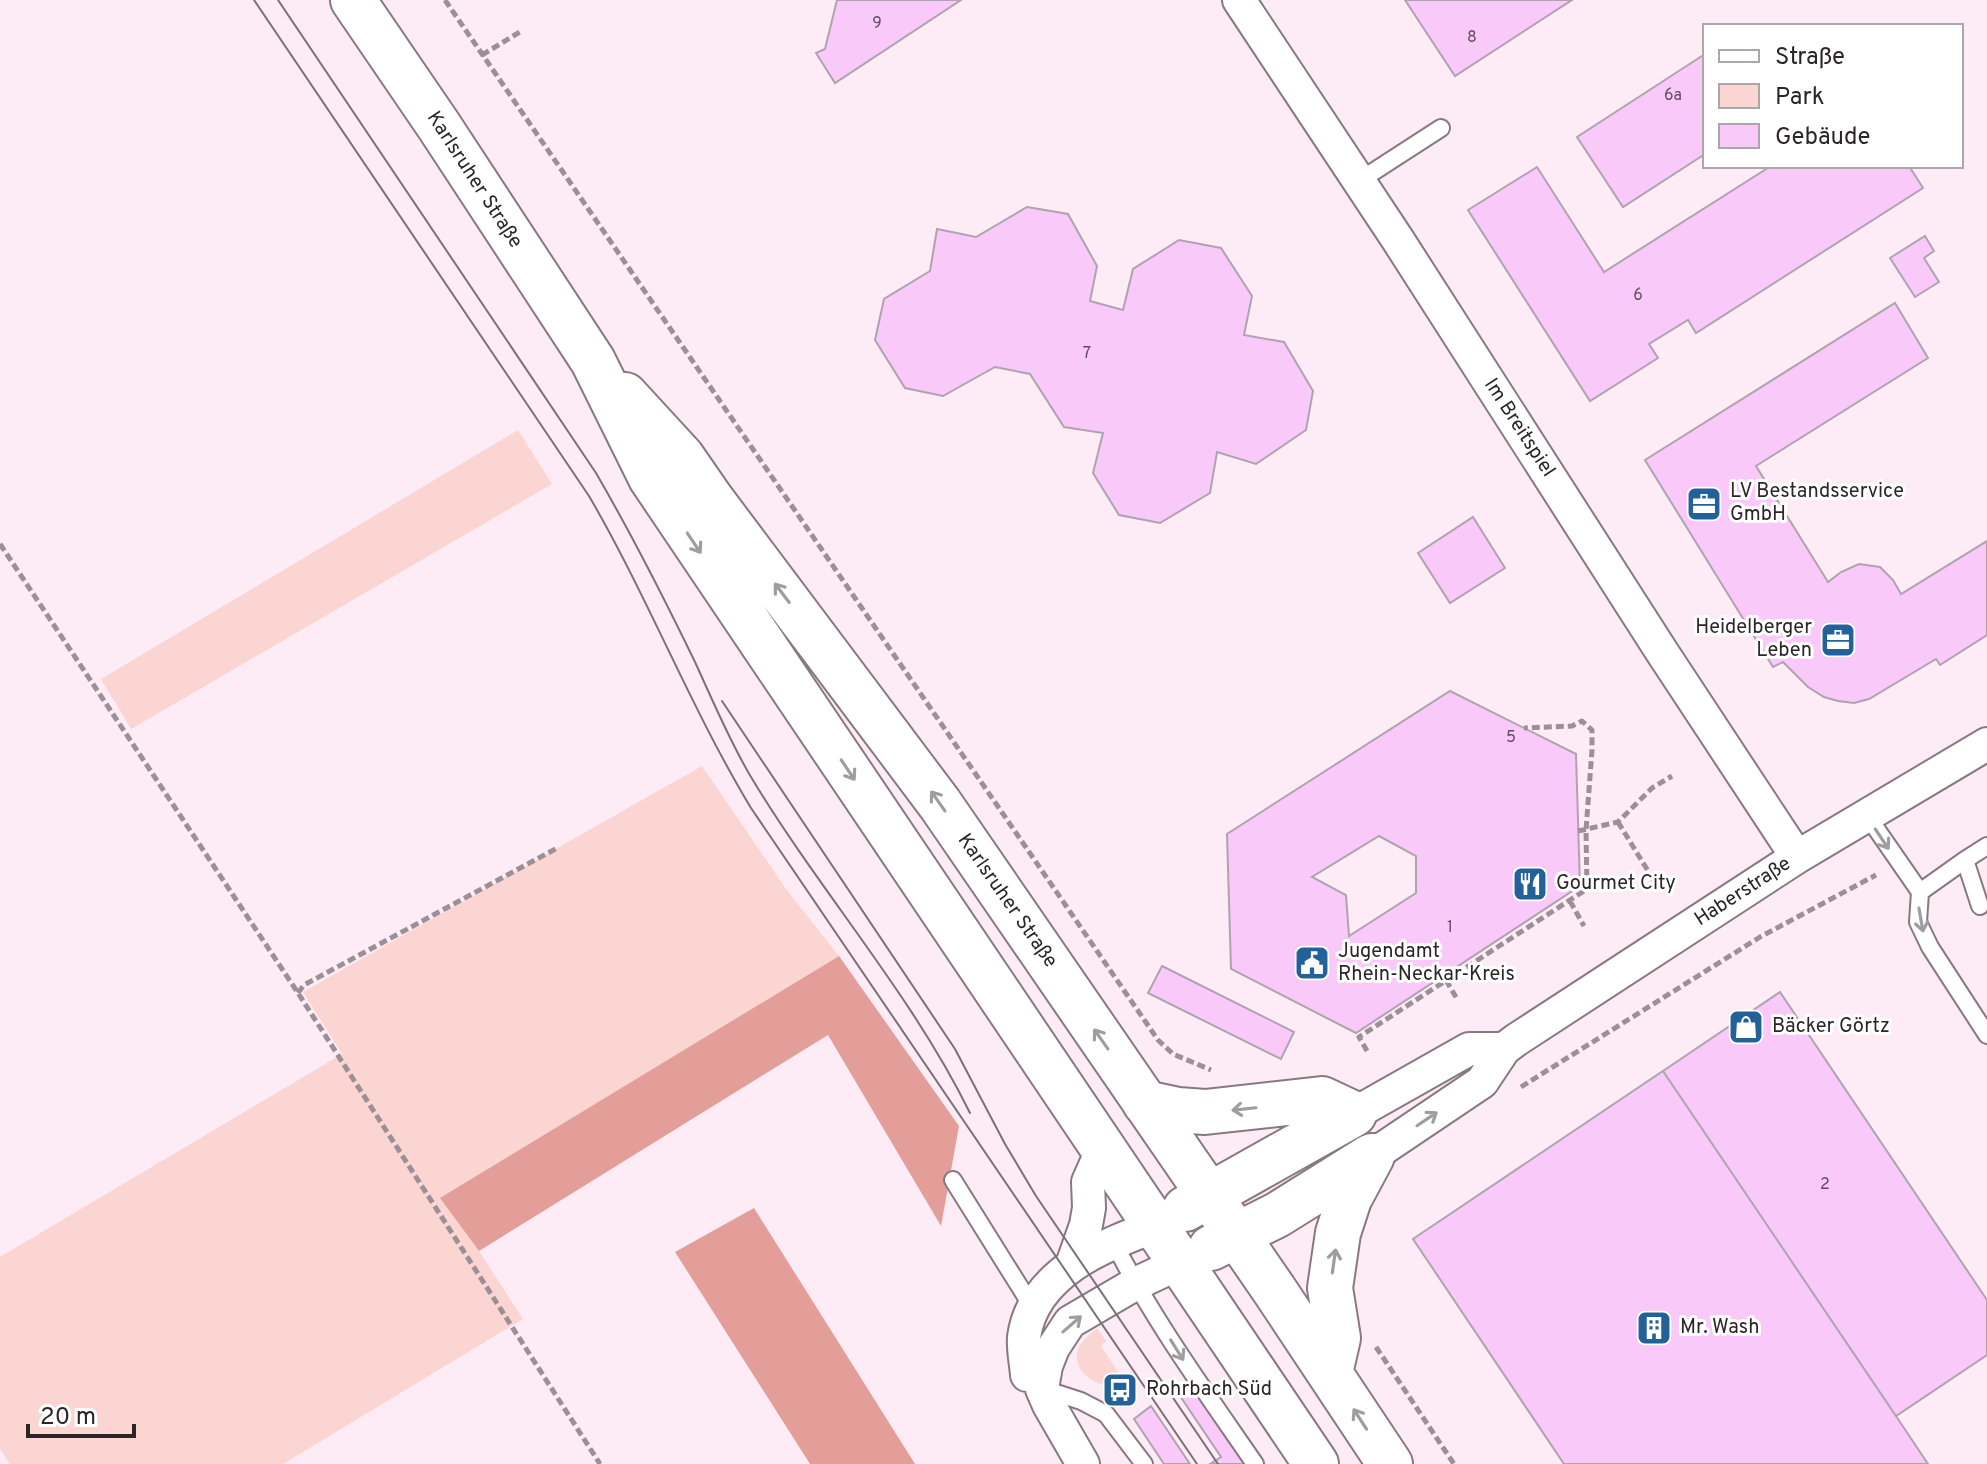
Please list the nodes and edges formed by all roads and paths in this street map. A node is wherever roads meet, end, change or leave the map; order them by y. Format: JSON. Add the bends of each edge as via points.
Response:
{"nodes":[{"id":1,"x":353,"y":0,"type":"edge"},
{"id":2,"x":445,"y":0,"type":"edge"},
{"id":3,"x":1239,"y":0,"type":"edge"},
{"id":4,"x":523,"y":30,"type":"dead end"},
{"id":5,"x":482,"y":55,"type":"junction"},
{"id":6,"x":1441,"y":128,"type":"dead end"},
{"id":7,"x":1359,"y":181,"type":"junction"},
{"id":8,"x":593,"y":361,"type":"junction"},
{"id":9,"x":0,"y":544,"type":"edge"},
{"id":10,"x":1524,"y":728,"type":"dead end"},
{"id":11,"x":1986,"y":745,"type":"edge"},
{"id":12,"x":1672,"y":776,"type":"dead end"},
{"id":13,"x":1866,"y":814,"type":"junction"},
{"id":14,"x":1618,"y":822,"type":"junction"},
{"id":15,"x":1582,"y":830,"type":"junction"},
{"id":16,"x":1987,"y":846,"type":"edge"},
{"id":17,"x":559,"y":847,"type":"dead end"},
{"id":18,"x":1797,"y":857,"type":"junction"},
{"id":19,"x":1965,"y":860,"type":"junction"},
{"id":20,"x":1898,"y":863,"type":"junction"},
{"id":21,"x":1656,"y":884,"type":"dead end"},
{"id":22,"x":1920,"y":892,"type":"junction"},
{"id":23,"x":1570,"y":901,"type":"junction"},
{"id":24,"x":1980,"y":906,"type":"dead end"},
{"id":25,"x":1584,"y":926,"type":"dead end"},
{"id":26,"x":1446,"y":980,"type":"junction"},
{"id":27,"x":298,"y":993,"type":"junction"},
{"id":28,"x":1457,"y":999,"type":"dead end"},
{"id":29,"x":1987,"y":1035,"type":"edge"},
{"id":30,"x":1504,"y":1049,"type":"junction"},
{"id":31,"x":1367,"y":1051,"type":"dead end"},
{"id":32,"x":1510,"y":1095,"type":"dead end"},
{"id":33,"x":1145,"y":1103,"type":"junction"},
{"id":34,"x":1224,"y":1111,"type":"junction"},
{"id":35,"x":1354,"y":1114,"type":"junction"},
{"id":36,"x":1103,"y":1148,"type":"junction"},
{"id":37,"x":1372,"y":1156,"type":"junction"},
{"id":38,"x":953,"y":1180,"type":"dead end"},
{"id":39,"x":1209,"y":1196,"type":"junction"},
{"id":40,"x":1156,"y":1226,"type":"junction"},
{"id":41,"x":1237,"y":1236,"type":"junction"},
{"id":42,"x":1113,"y":1241,"type":"junction"},
{"id":43,"x":1180,"y":1263,"type":"junction"},
{"id":44,"x":1072,"y":1265,"type":"junction"},
{"id":45,"x":1135,"y":1284,"type":"junction"},
{"id":46,"x":1037,"y":1302,"type":"junction"},
{"id":47,"x":1372,"y":1339,"type":"dead end"},
{"id":48,"x":1330,"y":1373,"type":"junction"},
{"id":49,"x":1035,"y":1382,"type":"junction"},
{"id":50,"x":600,"y":1464,"type":"edge"},
{"id":51,"x":1083,"y":1464,"type":"edge"},
{"id":52,"x":1144,"y":1464,"type":"edge"},
{"id":53,"x":1255,"y":1464,"type":"edge"},
{"id":54,"x":1316,"y":1464,"type":"edge"},
{"id":55,"x":1390,"y":1464,"type":"edge"},
{"id":56,"x":1454,"y":1464,"type":"edge"}],
"edges":[{"from":1,"to":8,"type":"main road","name":"Karlsruher Straße"},
{"from":2,"to":5,"type":"path"},
{"from":3,"to":7,"type":"street","name":"Im Breitspiel"},
{"from":4,"to":5,"type":"path"},
{"from":5,"to":34,"type":"path","via":[[1158,1040],[1173,1054],[1218,1073]]},
{"from":6,"to":7,"type":"lane"},
{"from":7,"to":18,"type":"street","name":"Im Breitspiel"},
{"from":33,"to":8,"type":"main road","name":"Karlsruher Straße","one_way":true,"via":[[888,732],[682,457]]},
{"from":8,"to":36,"type":"main road","name":"Karlsruher Straße","one_way":true,"via":[[651,478]]},
{"from":9,"to":27,"type":"path"},
{"from":10,"to":15,"type":"path","via":[[1582,721],[1592,730]]},
{"from":11,"to":13,"type":"street","name":"Haberstraße"},
{"from":12,"to":14,"type":"path"},
{"from":13,"to":18,"type":"street","name":"Haberstraße"},
{"from":13,"to":20,"type":"lane","one_way":true},
{"from":14,"to":15,"type":"path"},
{"from":14,"to":21,"type":"path"},
{"from":15,"to":23,"type":"path","via":[[1587,889]]},
{"from":16,"to":19,"type":"lane"},
{"from":17,"to":27,"type":"path","via":[[304,985]]},
{"from":18,"to":30,"type":"street","name":"Haberstraße"},
{"from":19,"to":22,"type":"lane"},
{"from":19,"to":24,"type":"lane"},
{"from":20,"to":22,"type":"lane"},
{"from":20,"to":32,"type":"path","via":[[1760,937]]},
{"from":22,"to":29,"type":"lane","one_way":true,"via":[[1918,922]]},
{"from":23,"to":25,"type":"path"},
{"from":23,"to":26,"type":"path"},
{"from":26,"to":28,"type":"path"},
{"from":26,"to":31,"type":"path","via":[[1359,1037]]},
{"from":27,"to":50,"type":"path"},
{"from":30,"to":35,"type":"street","via":[[1469,1049]]},
{"from":37,"to":30,"type":"street","name":"Haberstraße","one_way":true,"via":[[1482,1082]]},
{"from":33,"to":34,"type":"main road"},
{"from":33,"to":39,"type":"main road","name":"Karlsruher Straße"},
{"from":35,"to":34,"type":"main road","one_way":true,"via":[[1322,1099]]},
{"from":35,"to":39,"type":"main road"},
{"from":36,"to":40,"type":"main road","name":"Karlsruher Straße"},
{"from":36,"to":44,"type":"street","via":[[1088,1182],[1086,1225]]},
{"from":37,"to":41,"type":"main road"},
{"from":48,"to":37,"type":"main road","one_way":true,"via":[[1338,1338],[1330,1288],[1338,1233]]},
{"from":38,"to":46,"type":"lane"},
{"from":39,"to":40,"type":"main road"},
{"from":39,"to":41,"type":"main road","name":"Karlsruher Straße"},
{"from":40,"to":42,"type":"street"},
{"from":40,"to":43,"type":"main road","name":"Karlsruher Straße"},
{"from":41,"to":43,"type":"main road"},
{"from":41,"to":48,"type":"main road","name":"Karlsruher Straße"},
{"from":42,"to":44,"type":"street"},
{"from":42,"to":45,"type":"lane"},
{"from":43,"to":45,"type":"street"},
{"from":43,"to":54,"type":"main road","name":"Karlsruher Straße"},
{"from":44,"to":46,"type":"street"},
{"from":49,"to":45,"type":"street","one_way":true,"via":[[1070,1322]]},
{"from":45,"to":53,"type":"lane","one_way":true},
{"from":46,"to":49,"type":"street","via":[[1024,1339]]},
{"from":47,"to":56,"type":"path"},
{"from":55,"to":48,"type":"main road","name":"Karlsruher Straße","one_way":true},
{"from":49,"to":51,"type":"street"},
{"from":49,"to":52,"type":"lane","via":[[1106,1414]]}]}
